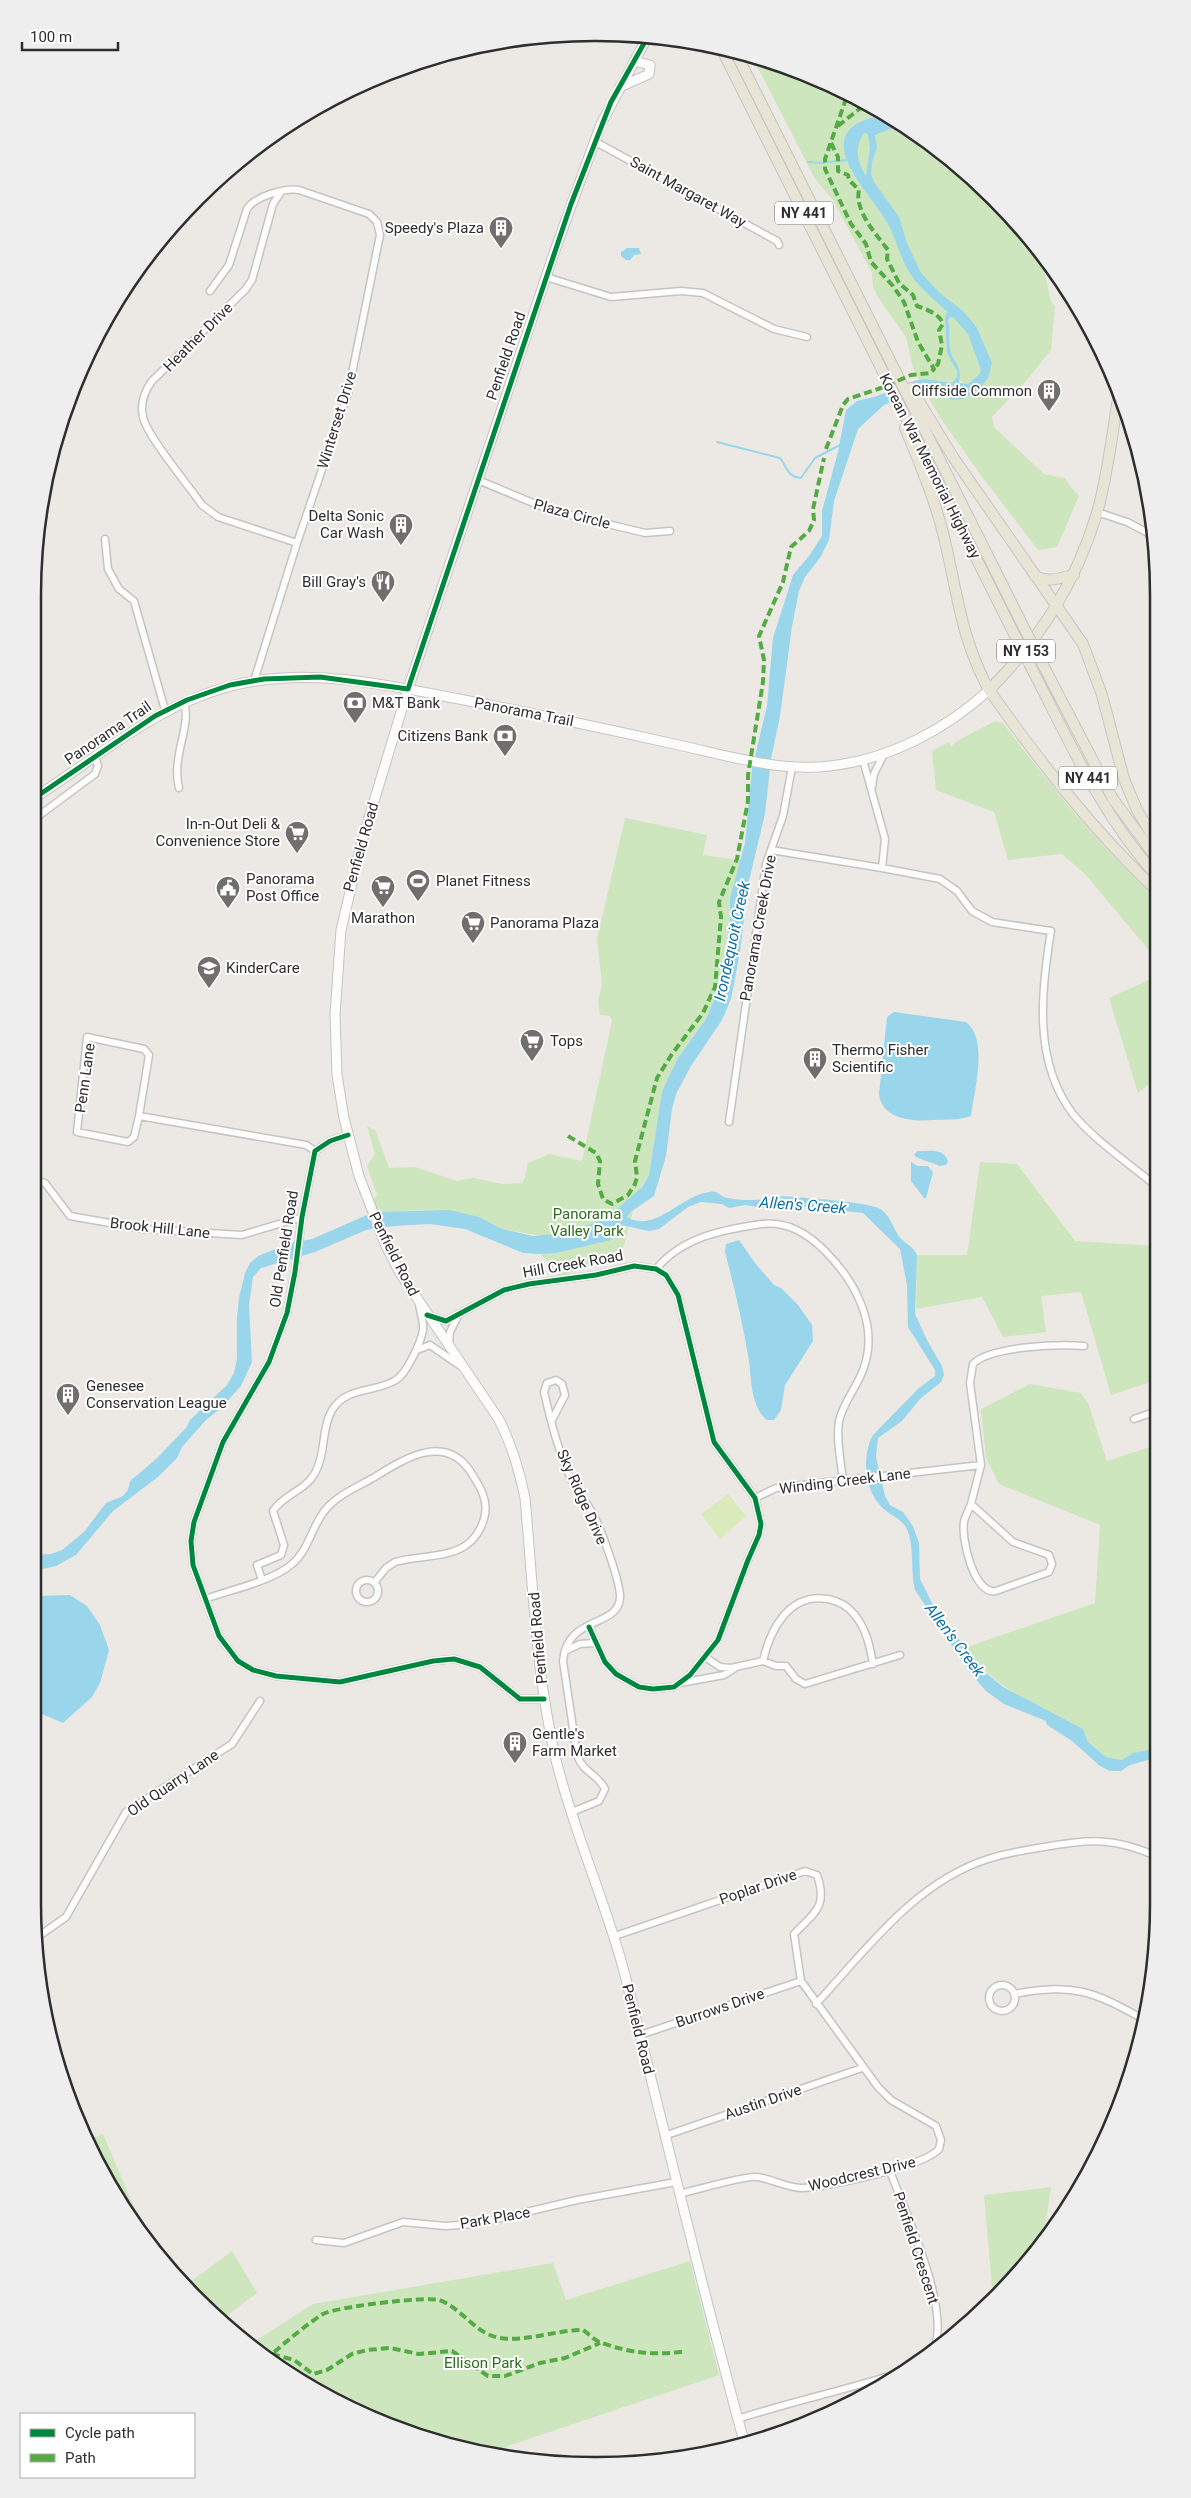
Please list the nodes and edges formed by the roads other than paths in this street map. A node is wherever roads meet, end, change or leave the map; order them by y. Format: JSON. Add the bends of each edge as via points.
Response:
{"nodes":[{"id":1,"x":644,"y":43,"type":"edge"},
{"id":2,"x":725,"y":57,"type":"edge"},
{"id":3,"x":740,"y":60,"type":"edge"},
{"id":4,"x":634,"y":61,"type":"junction"},
{"id":5,"x":620,"y":86,"type":"junction"},
{"id":6,"x":594,"y":141,"type":"junction"},
{"id":7,"x":285,"y":190,"type":"junction"},
{"id":8,"x":779,"y":245,"type":"dead end"},
{"id":9,"x":546,"y":277,"type":"junction"},
{"id":10,"x":210,"y":292,"type":"dead end"},
{"id":11,"x":807,"y":337,"type":"dead end"},
{"id":12,"x":1116,"y":407,"type":"edge"},
{"id":13,"x":919,"y":409,"type":"junction"},
{"id":14,"x":903,"y":417,"type":"junction"},
{"id":15,"x":478,"y":480,"type":"junction"},
{"id":16,"x":1097,"y":512,"type":"junction"},
{"id":17,"x":670,"y":531,"type":"dead end"},
{"id":18,"x":1146,"y":532,"type":"edge"},
{"id":19,"x":105,"y":539,"type":"dead end"},
{"id":20,"x":297,"y":543,"type":"junction"},
{"id":21,"x":1074,"y":574,"type":"junction"},
{"id":22,"x":1034,"y":576,"type":"junction"},
{"id":23,"x":1057,"y":606,"type":"junction"},
{"id":24,"x":254,"y":681,"type":"junction"},
{"id":25,"x":408,"y":689,"type":"junction"},
{"id":26,"x":989,"y":690,"type":"junction"},
{"id":27,"x":184,"y":702,"type":"junction"},
{"id":28,"x":165,"y":710,"type":"junction"},
{"id":29,"x":884,"y":754,"type":"junction"},
{"id":30,"x":95,"y":757,"type":"junction"},
{"id":31,"x":863,"y":760,"type":"junction"},
{"id":32,"x":792,"y":767,"type":"junction"},
{"id":33,"x":179,"y":788,"type":"dead end"},
{"id":34,"x":872,"y":791,"type":"junction"},
{"id":35,"x":41,"y":793,"type":"edge"},
{"id":36,"x":41,"y":813,"type":"edge"},
{"id":37,"x":1150,"y":832,"type":"edge"},
{"id":38,"x":1150,"y":849,"type":"edge"},
{"id":39,"x":771,"y":850,"type":"junction"},
{"id":40,"x":1150,"y":867,"type":"edge"},
{"id":41,"x":882,"y":868,"type":"junction"},
{"id":42,"x":1150,"y":885,"type":"edge"},
{"id":43,"x":139,"y":1116,"type":"junction"},
{"id":44,"x":729,"y":1122,"type":"dead end"},
{"id":45,"x":348,"y":1135,"type":"junction"},
{"id":46,"x":315,"y":1150,"type":"junction"},
{"id":47,"x":1150,"y":1181,"type":"edge"},
{"id":48,"x":41,"y":1182,"type":"edge"},
{"id":49,"x":302,"y":1217,"type":"junction"},
{"id":50,"x":656,"y":1268,"type":"junction"},
{"id":51,"x":419,"y":1302,"type":"junction"},
{"id":52,"x":427,"y":1315,"type":"junction"},
{"id":53,"x":458,"y":1316,"type":"junction"},
{"id":54,"x":1084,"y":1346,"type":"dead end"},
{"id":55,"x":449,"y":1348,"type":"junction"},
{"id":56,"x":417,"y":1350,"type":"junction"},
{"id":57,"x":463,"y":1368,"type":"junction"},
{"id":58,"x":1150,"y":1414,"type":"edge"},
{"id":59,"x":552,"y":1420,"type":"junction"},
{"id":60,"x":1134,"y":1420,"type":"dead end"},
{"id":61,"x":981,"y":1465,"type":"junction"},
{"id":62,"x":843,"y":1481,"type":"junction"},
{"id":63,"x":755,"y":1498,"type":"junction"},
{"id":64,"x":971,"y":1504,"type":"junction"},
{"id":65,"x":262,"y":1580,"type":"junction"},
{"id":66,"x":374,"y":1582,"type":"dead end"},
{"id":67,"x":205,"y":1599,"type":"junction"},
{"id":68,"x":588,"y":1626,"type":"junction"},
{"id":69,"x":594,"y":1643,"type":"junction"},
{"id":70,"x":564,"y":1652,"type":"junction"},
{"id":71,"x":900,"y":1654,"type":"dead end"},
{"id":72,"x":705,"y":1657,"type":"junction"},
{"id":73,"x":763,"y":1661,"type":"junction"},
{"id":74,"x":873,"y":1664,"type":"junction"},
{"id":75,"x":738,"y":1667,"type":"junction"},
{"id":76,"x":679,"y":1683,"type":"junction"},
{"id":77,"x":544,"y":1699,"type":"junction"},
{"id":78,"x":260,"y":1701,"type":"dead end"},
{"id":79,"x":572,"y":1812,"type":"junction"},
{"id":80,"x":1150,"y":1854,"type":"edge"},
{"id":81,"x":42,"y":1934,"type":"edge"},
{"id":82,"x":615,"y":1936,"type":"junction"},
{"id":83,"x":801,"y":1981,"type":"junction"},
{"id":84,"x":1014,"y":1994,"type":"junction"},
{"id":85,"x":816,"y":2004,"type":"junction"},
{"id":86,"x":1138,"y":2016,"type":"edge"},
{"id":87,"x":640,"y":2035,"type":"junction"},
{"id":88,"x":862,"y":2068,"type":"junction"},
{"id":89,"x":664,"y":2136,"type":"junction"},
{"id":90,"x":890,"y":2170,"type":"junction"},
{"id":91,"x":676,"y":2182,"type":"junction"},
{"id":92,"x":679,"y":2194,"type":"junction"},
{"id":93,"x":316,"y":2240,"type":"dead end"},
{"id":94,"x":937,"y":2339,"type":"edge"},
{"id":95,"x":875,"y":2381,"type":"edge"},
{"id":96,"x":738,"y":2419,"type":"junction"},
{"id":97,"x":743,"y":2437,"type":"edge"}],
"edges":[{"from":1,"to":4,"type":"main road","name":"Penfield Road"},
{"from":2,"to":14,"type":"main road","name":"Korean War Memorial Highway","number":"NY 441","via":[[892,389]]},
{"from":3,"to":13,"type":"main road","number":"NY 441"},
{"from":4,"to":5,"type":"main road","name":"Penfield Road"},
{"from":4,"to":5,"type":"main road","via":[[650,65],[649,74]]},
{"from":5,"to":6,"type":"main road","name":"Penfield Road"},
{"from":6,"to":8,"type":"street","name":"Saint Margaret Way","via":[[777,241]]},
{"from":6,"to":9,"type":"main road","name":"Penfield Road"},
{"from":7,"to":10,"type":"street","name":"Heather Drive","via":[[249,205],[229,265]]},
{"from":7,"to":20,"type":"street","name":"Winterset Drive","via":[[299,190],[369,214],[377,222],[380,235],[348,392]]},
{"from":7,"to":20,"type":"street","name":"Heather Drive","via":[[273,204],[252,280],[152,381],[143,397],[142,409],[148,430],[208,511]]},
{"from":9,"to":11,"type":"street","via":[[611,297],[686,291],[704,293],[774,329]]},
{"from":9,"to":15,"type":"main road","name":"Penfield Road"},
{"from":12,"to":16,"type":"main road","number":"NY 153"},
{"from":13,"to":22,"type":"main road"},
{"from":13,"to":38,"type":"main road","name":"Korean War Memorial Highway","number":"NY 441","bridge":true,"via":[[1022,624],[1113,799]]},
{"from":14,"to":26,"type":"main road","via":[[942,531],[963,628]]},
{"from":14,"to":40,"type":"main road","name":"Korean War Memorial Highway","number":"NY 441","bridge":true,"via":[[1108,812]]},
{"from":15,"to":17,"type":"street","name":"Plaza Circle","via":[[550,510],[645,533]]},
{"from":15,"to":25,"type":"main road","name":"Penfield Road"},
{"from":16,"to":18,"type":"street"},
{"from":16,"to":21,"type":"main road","number":"NY 153"},
{"from":19,"to":28,"type":"street","via":[[108,569],[119,589],[134,601]]},
{"from":20,"to":24,"type":"street","name":"Winterset Drive"},
{"from":21,"to":22,"type":"main road","via":[[1052,580]]},
{"from":21,"to":23,"type":"main road","number":"NY 153"},
{"from":22,"to":23,"type":"main road"},
{"from":23,"to":26,"type":"main road","number":"NY 153","via":[[1030,646]]},
{"from":23,"to":37,"type":"main road","via":[[1092,662],[1124,779]]},
{"from":24,"to":25,"type":"main road","name":"Panorama Trail","via":[[320,677]]},
{"from":24,"to":27,"type":"main road","name":"Panorama Trail","via":[[207,692]]},
{"from":25,"to":32,"type":"main road","name":"Panorama Trail"},
{"from":25,"to":45,"type":"main road","name":"Penfield Road","via":[[362,841],[341,930],[335,1015],[338,1075]]},
{"from":26,"to":29,"type":"main road","name":"Panorama Trail","via":[[929,734]]},
{"from":26,"to":42,"type":"main road","via":[[1059,787],[1096,831]]},
{"from":27,"to":28,"type":"main road","name":"Panorama Trail"},
{"from":27,"to":33,"type":"street","via":[[186,713],[176,764]]},
{"from":28,"to":30,"type":"main road","name":"Panorama Trail"},
{"from":29,"to":31,"type":"main road","name":"Panorama Trail"},
{"from":29,"to":34,"type":"street","via":[[874,774]]},
{"from":30,"to":35,"type":"main road","name":"Panorama Trail"},
{"from":30,"to":36,"type":"street","via":[[98,766],[94,774]]},
{"from":31,"to":32,"type":"main road","name":"Panorama Trail","via":[[830,766]]},
{"from":31,"to":34,"type":"street"},
{"from":32,"to":39,"type":"street","name":"Panorama Creek Drive","via":[[784,811]]},
{"from":34,"to":41,"type":"street","via":[[885,839]]},
{"from":39,"to":41,"type":"street"},
{"from":39,"to":44,"type":"street","name":"Panorama Creek Drive","via":[[766,864]]},
{"from":41,"to":47,"type":"street","via":[[940,879],[950,884],[972,911],[992,922],[1051,931],[1042,996],[1048,1057],[1055,1083],[1086,1128]]},
{"from":43,"to":43,"type":"street","name":"Penn Lane","via":[[149,1056],[144,1049],[87,1037],[78,1132],[128,1142],[134,1137]]},
{"from":43,"to":46,"type":"street","via":[[304,1145]]},
{"from":45,"to":46,"type":"street"},
{"from":45,"to":51,"type":"main road","name":"Penfield Road","via":[[359,1176],[386,1246]]},
{"from":46,"to":49,"type":"street","name":"Old Penfield Road"},
{"from":48,"to":49,"type":"street","name":"Brook Hill Lane","via":[[70,1216],[144,1229],[242,1235]]},
{"from":49,"to":67,"type":"street","name":"Old Penfield Road","via":[[287,1313],[269,1362],[224,1442],[194,1522],[192,1558]]},
{"from":50,"to":53,"type":"street","name":"Hill Creek Road","via":[[634,1266],[504,1290]]},
{"from":50,"to":62,"type":"street","via":[[669,1254],[694,1240],[729,1229],[765,1224],[780,1224],[806,1234],[835,1261],[858,1298],[868,1325],[864,1366],[838,1429]]},
{"from":50,"to":63,"type":"street","via":[[666,1276],[682,1306],[714,1442]]},
{"from":51,"to":52,"type":"main road","name":"Penfield Road"},
{"from":51,"to":56,"type":"street","via":[[423,1332]]},
{"from":52,"to":53,"type":"street","name":"Hill Creek Road","via":[[446,1321]]},
{"from":52,"to":55,"type":"main road","name":"Penfield Road"},
{"from":53,"to":55,"type":"street","via":[[450,1332]]},
{"from":54,"to":61,"type":"street","via":[[1057,1344],[987,1355],[973,1364],[970,1383]]},
{"from":55,"to":57,"type":"main road","name":"Penfield Road"},
{"from":56,"to":57,"type":"street","via":[[430,1345]]},
{"from":56,"to":65,"type":"street","via":[[404,1373],[396,1380],[344,1396],[332,1410],[316,1473],[273,1511],[284,1545],[282,1555],[257,1565]]},
{"from":57,"to":77,"type":"main road","name":"Penfield Road","via":[[501,1423],[520,1473]]},
{"from":58,"to":60,"type":"street"},
{"from":59,"to":59,"type":"street","name":"Sky Ridge Drive","via":[[544,1392],[547,1383],[556,1380],[562,1384],[565,1395]]},
{"from":59,"to":68,"type":"street","name":"Sky Ridge Drive","via":[[574,1484],[595,1518],[619,1590],[620,1599],[612,1613]]},
{"from":61,"to":62,"type":"street","name":"Winding Creek Lane"},
{"from":61,"to":64,"type":"street"},
{"from":62,"to":63,"type":"street","name":"Winding Creek Lane","via":[[776,1488]]},
{"from":63,"to":72,"type":"street","via":[[762,1524],[759,1536],[721,1634]]},
{"from":64,"to":64,"type":"street","via":[[964,1522],[965,1538],[973,1570],[983,1588],[989,1592],[996,1591],[1049,1572],[1052,1564],[1049,1555],[1013,1542]]},
{"from":65,"to":66,"type":"street","via":[[279,1574],[294,1563],[325,1510],[336,1500],[413,1455],[428,1451],[454,1456],[470,1471],[484,1497],[484,1520],[474,1539],[457,1552],[395,1562]]},
{"from":65,"to":67,"type":"street"},
{"from":67,"to":77,"type":"street","name":"Old Penfield Road","via":[[226,1648],[238,1662],[253,1670],[278,1676],[340,1682],[454,1659],[480,1667],[520,1699]]},
{"from":68,"to":69,"type":"street"},
{"from":68,"to":70,"type":"street","name":"Sky Ridge Drive","via":[[574,1633]]},
{"from":69,"to":70,"type":"street","via":[[571,1646]]},
{"from":69,"to":76,"type":"street","via":[[605,1662],[628,1682],[653,1689],[674,1687]]},
{"from":70,"to":79,"type":"street","via":[[577,1754],[581,1766],[605,1789],[599,1801]]},
{"from":71,"to":74,"type":"street"},
{"from":72,"to":75,"type":"street","via":[[720,1667]]},
{"from":72,"to":76,"type":"street"},
{"from":73,"to":74,"type":"street","via":[[786,1666],[796,1679],[805,1684]]},
{"from":73,"to":74,"type":"street","via":[[770,1637],[781,1617],[796,1605],[817,1598],[841,1603],[854,1613],[866,1634]]},
{"from":73,"to":75,"type":"street"},
{"from":75,"to":76,"type":"street","via":[[724,1675]]},
{"from":77,"to":79,"type":"main road","name":"Penfield Road","via":[[556,1760]]},
{"from":78,"to":81,"type":"street","name":"Old Quarry Lane","via":[[232,1744],[126,1812],[66,1917]]},
{"from":79,"to":82,"type":"main road","name":"Penfield Road"},
{"from":80,"to":85,"type":"street","via":[[1097,1840],[1015,1852],[974,1864],[944,1880],[899,1915]]},
{"from":82,"to":83,"type":"street","name":"Poplar Drive","via":[[805,1871],[817,1875],[823,1892],[820,1906],[794,1934]]},
{"from":82,"to":87,"type":"main road","name":"Penfield Road"},
{"from":83,"to":85,"type":"street","name":"Woodcrest Drive"},
{"from":83,"to":87,"type":"street","name":"Burrows Drive"},
{"from":84,"to":84,"type":"street","via":[[1012,2006],[1005,2011],[993,2008],[989,2001],[992,1989],[1000,1985],[1009,1987]]},
{"from":84,"to":86,"type":"street","via":[[1048,1989],[1083,1991]]},
{"from":85,"to":88,"type":"street","name":"Woodcrest Drive"},
{"from":87,"to":89,"type":"main road","name":"Penfield Road"},
{"from":88,"to":89,"type":"street","name":"Austin Drive"},
{"from":88,"to":90,"type":"street","name":"Woodcrest Drive","via":[[887,2097],[932,2123],[940,2135],[940,2145],[932,2156]]},
{"from":89,"to":91,"type":"main road","name":"Penfield Road"},
{"from":90,"to":92,"type":"street","name":"Woodcrest Drive","via":[[808,2188],[786,2186],[756,2176]]},
{"from":90,"to":94,"type":"street","name":"Penfield Crescent","via":[[935,2297],[939,2327]]},
{"from":91,"to":92,"type":"main road","name":"Penfield Road"},
{"from":91,"to":93,"type":"street","name":"Park Place","via":[[577,2200],[476,2224],[445,2226],[403,2222],[344,2243]]},
{"from":92,"to":96,"type":"main road","name":"Penfield Road"},
{"from":95,"to":96,"type":"street"},
{"from":96,"to":97,"type":"main road","name":"Penfield Road"}]}
